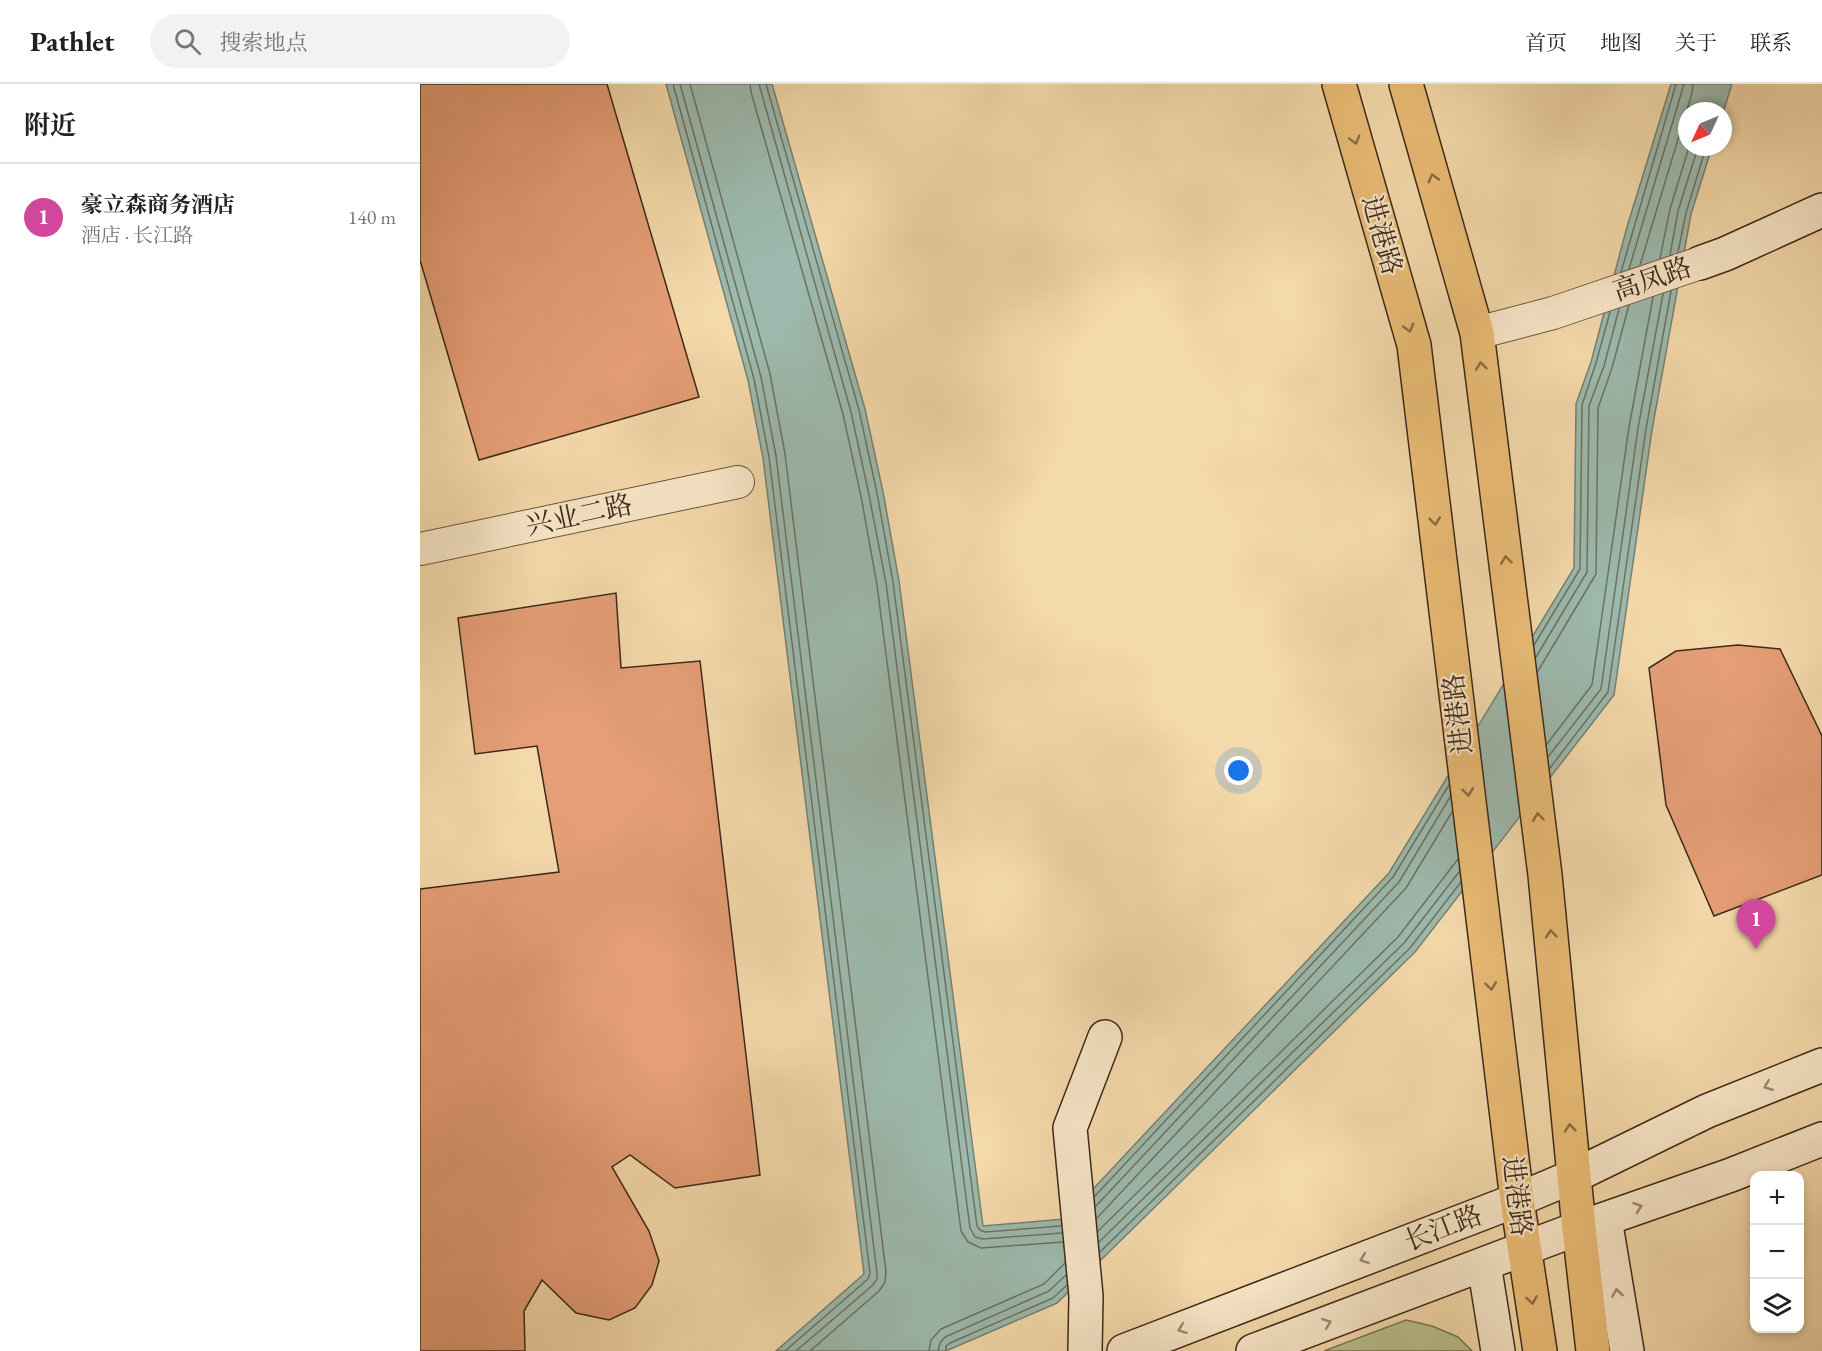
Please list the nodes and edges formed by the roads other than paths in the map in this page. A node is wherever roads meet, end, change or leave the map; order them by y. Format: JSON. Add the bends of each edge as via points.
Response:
{"nodes":[{"id":1,"x":1339,"y":84,"type":"edge"},
{"id":2,"x":1406,"y":84,"type":"edge"},
{"id":3,"x":1822,"y":210,"type":"edge"},
{"id":4,"x":1700,"y":263,"type":"joint"},
{"id":5,"x":1477,"y":333,"type":"junction"},
{"id":6,"x":738,"y":482,"type":"dead end"},
{"id":7,"x":420,"y":549,"type":"edge"},
{"id":8,"x":1105,"y":1037,"type":"dead end"},
{"id":9,"x":1822,"y":1065,"type":"edge"},
{"id":10,"x":1822,"y":1139,"type":"edge"},
{"id":11,"x":1574,"y":1176,"type":"junction"},
{"id":12,"x":1517,"y":1200,"type":"junction"},
{"id":13,"x":1592,"y":1223,"type":"junction"},
{"id":14,"x":1524,"y":1249,"type":"junction"},
{"id":15,"x":1484,"y":1264,"type":"junction"},
{"id":16,"x":1085,"y":1351,"type":"edge"},
{"id":17,"x":1124,"y":1351,"type":"edge"},
{"id":18,"x":1253,"y":1351,"type":"edge"},
{"id":19,"x":1498,"y":1351,"type":"edge"},
{"id":20,"x":1540,"y":1351,"type":"edge"},
{"id":21,"x":1593,"y":1351,"type":"edge"},
{"id":22,"x":1626,"y":1351,"type":"edge"}],
"edges":[{"from":1,"to":12,"type":"main road","name":"进港路","one_way":true,"via":[[1414,345]]},
{"from":5,"to":2,"type":"main road","one_way":true},
{"from":3,"to":4,"type":"main road","name":"高凤路"},
{"from":4,"to":5,"type":"street","name":"高凤路","via":[[1554,313]]},
{"from":11,"to":5,"type":"main road","one_way":true,"via":[[1545,876]]},
{"from":6,"to":7,"type":"street","name":"兴业二路"},
{"from":8,"to":16,"type":"main road","via":[[1070,1128],[1086,1296]]},
{"from":9,"to":11,"type":"main road","name":"长江路","one_way":true,"via":[[1707,1111]]},
{"from":13,"to":10,"type":"main road","name":"长江路","one_way":true},
{"from":11,"to":12,"type":"main road","name":"长江路"},
{"from":11,"to":13,"type":"main road"},
{"from":12,"to":14,"type":"main road","name":"进港路"},
{"from":12,"to":17,"type":"main road","name":"长江路","one_way":true},
{"from":13,"to":14,"type":"main road","name":"长江路"},
{"from":13,"to":21,"type":"main road"},
{"from":22,"to":13,"type":"main road","one_way":true},
{"from":14,"to":15,"type":"main road","name":"长江路"},
{"from":14,"to":20,"type":"main road","name":"进港路","one_way":true},
{"from":18,"to":15,"type":"main road","name":"长江路","one_way":true},
{"from":15,"to":19,"type":"main road"}]}
